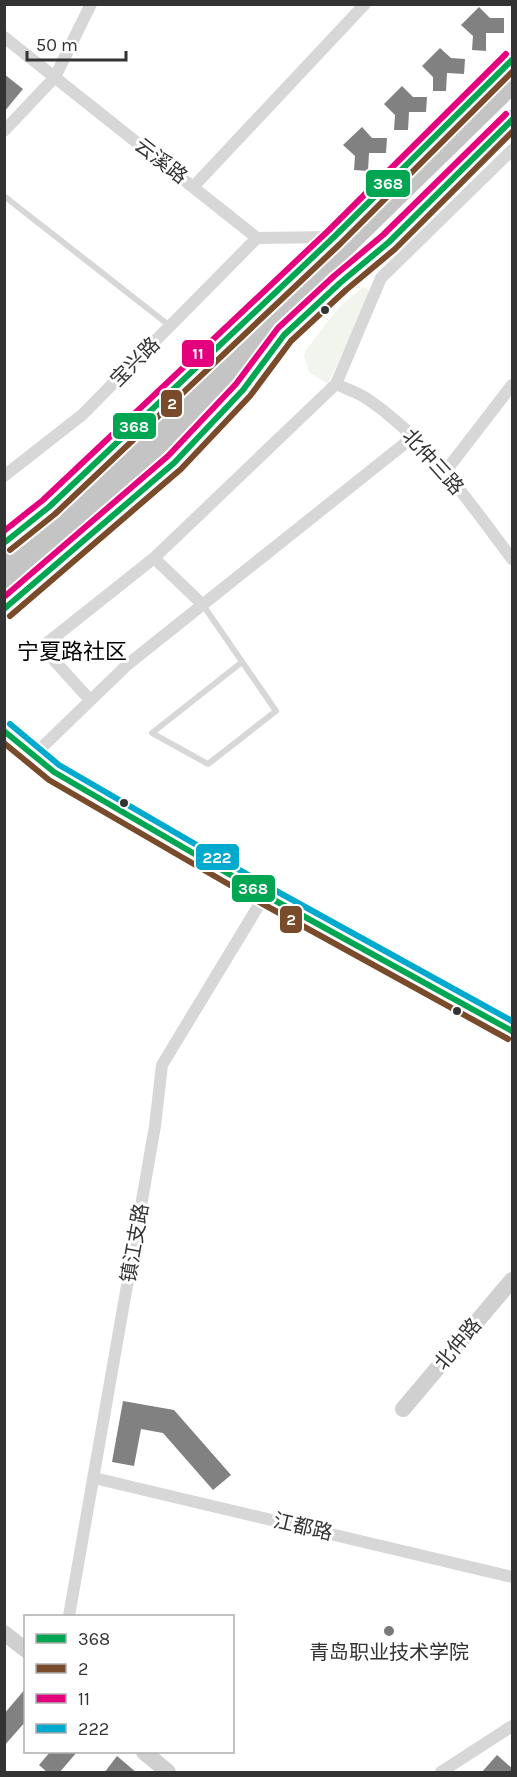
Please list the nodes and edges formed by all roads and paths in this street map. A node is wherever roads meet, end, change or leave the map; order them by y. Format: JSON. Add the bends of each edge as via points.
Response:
{"nodes":[{"id":1,"x":90,"y":4,"type":"edge"},
{"id":2,"x":365,"y":4,"type":"edge"},
{"id":3,"x":4,"y":37,"type":"edge"},
{"id":4,"x":513,"y":60,"type":"edge"},
{"id":5,"x":55,"y":77,"type":"junction"},
{"id":6,"x":513,"y":84,"type":"edge"},
{"id":7,"x":513,"y":120,"type":"edge"},
{"id":8,"x":457,"y":127,"type":"junction"},
{"id":9,"x":4,"y":131,"type":"edge"},
{"id":10,"x":513,"y":150,"type":"edge"},
{"id":11,"x":194,"y":186,"type":"junction"},
{"id":12,"x":4,"y":196,"type":"edge"},
{"id":13,"x":334,"y":237,"type":"junction"},
{"id":14,"x":257,"y":238,"type":"junction"},
{"id":15,"x":374,"y":271,"type":"junction"},
{"id":16,"x":170,"y":326,"type":"junction"},
{"id":17,"x":284,"y":335,"type":"junction"},
{"id":18,"x":336,"y":384,"type":"junction"},
{"id":19,"x":513,"y":385,"type":"edge"},
{"id":20,"x":413,"y":437,"type":"junction"},
{"id":21,"x":445,"y":472,"type":"junction"},
{"id":22,"x":4,"y":476,"type":"edge"},
{"id":23,"x":4,"y":543,"type":"edge"},
{"id":24,"x":4,"y":557,"type":"edge"},
{"id":25,"x":154,"y":558,"type":"junction"},
{"id":26,"x":513,"y":559,"type":"edge"},
{"id":27,"x":4,"y":578,"type":"edge"},
{"id":28,"x":203,"y":605,"type":"junction"},
{"id":29,"x":4,"y":609,"type":"edge"},
{"id":30,"x":242,"y":662,"type":"junction"},
{"id":31,"x":90,"y":700,"type":"junction"},
{"id":32,"x":4,"y":730,"type":"edge"},
{"id":33,"x":34,"y":755,"type":"junction"},
{"id":34,"x":265,"y":895,"type":"junction"},
{"id":35,"x":513,"y":1032,"type":"edge"},
{"id":36,"x":513,"y":1280,"type":"edge"},
{"id":37,"x":403,"y":1409,"type":"dead end"},
{"id":38,"x":94,"y":1478,"type":"junction"},
{"id":39,"x":513,"y":1577,"type":"edge"},
{"id":40,"x":69,"y":1615,"type":"edge"},
{"id":41,"x":4,"y":1633,"type":"edge"},
{"id":42,"x":24,"y":1648,"type":"edge"},
{"id":43,"x":513,"y":1726,"type":"edge"},
{"id":44,"x":145,"y":1753,"type":"edge"},
{"id":45,"x":168,"y":1773,"type":"edge"},
{"id":46,"x":441,"y":1773,"type":"edge"}],
"edges":[{"from":1,"to":5,"type":"street"},
{"from":2,"to":11,"type":"street"},
{"from":3,"to":5,"type":"street","name":"云溪路"},
{"from":4,"to":8,"type":"main road"},
{"from":5,"to":9,"type":"street"},
{"from":5,"to":11,"type":"street","name":"云溪路"},
{"from":6,"to":8,"type":"highway"},
{"from":7,"to":15,"type":"highway"},
{"from":8,"to":13,"type":"main road"},
{"from":8,"to":24,"type":"highway","via":[[150,437],[94,489]]},
{"from":10,"to":15,"type":"street"},
{"from":11,"to":14,"type":"street","name":"云溪路"},
{"from":12,"to":16,"type":"lane"},
{"from":13,"to":14,"type":"street"},
{"from":13,"to":23,"type":"main road","via":[[49,507]]},
{"from":14,"to":16,"type":"street","name":"宝兴路"},
{"from":15,"to":17,"type":"highway","via":[[340,283]]},
{"from":15,"to":18,"type":"street"},
{"from":16,"to":22,"type":"street","name":"宝兴路","via":[[82,415]]},
{"from":17,"to":27,"type":"highway","via":[[102,503]]},
{"from":17,"to":29,"type":"main road","via":[[243,390],[174,463]]},
{"from":18,"to":20,"type":"street","name":"北仲三路","via":[[365,398]]},
{"from":18,"to":25,"type":"street"},
{"from":19,"to":21,"type":"street"},
{"from":20,"to":21,"type":"street","name":"北仲三路"},
{"from":20,"to":28,"type":"street"},
{"from":21,"to":26,"type":"street","name":"北仲三路"},
{"from":25,"to":28,"type":"street"},
{"from":25,"to":31,"type":"street","via":[[42,647]]},
{"from":28,"to":30,"type":"lane"},
{"from":28,"to":31,"type":"street"},
{"from":30,"to":30,"type":"lane","via":[[276,711],[208,764],[152,733]]},
{"from":31,"to":33,"type":"street"},
{"from":32,"to":33,"type":"street"},
{"from":33,"to":34,"type":"street","via":[[54,772]]},
{"from":34,"to":35,"type":"street"},
{"from":34,"to":38,"type":"street","name":"镇江支路","via":[[162,1065],[155,1126]]},
{"from":36,"to":37,"type":"street","name":"北仲路"},
{"from":38,"to":39,"type":"street","name":"江都路"},
{"from":38,"to":40,"type":"street","name":"镇江支路"},
{"from":41,"to":42,"type":"street"},
{"from":43,"to":46,"type":"street"},
{"from":44,"to":45,"type":"street"}]}
